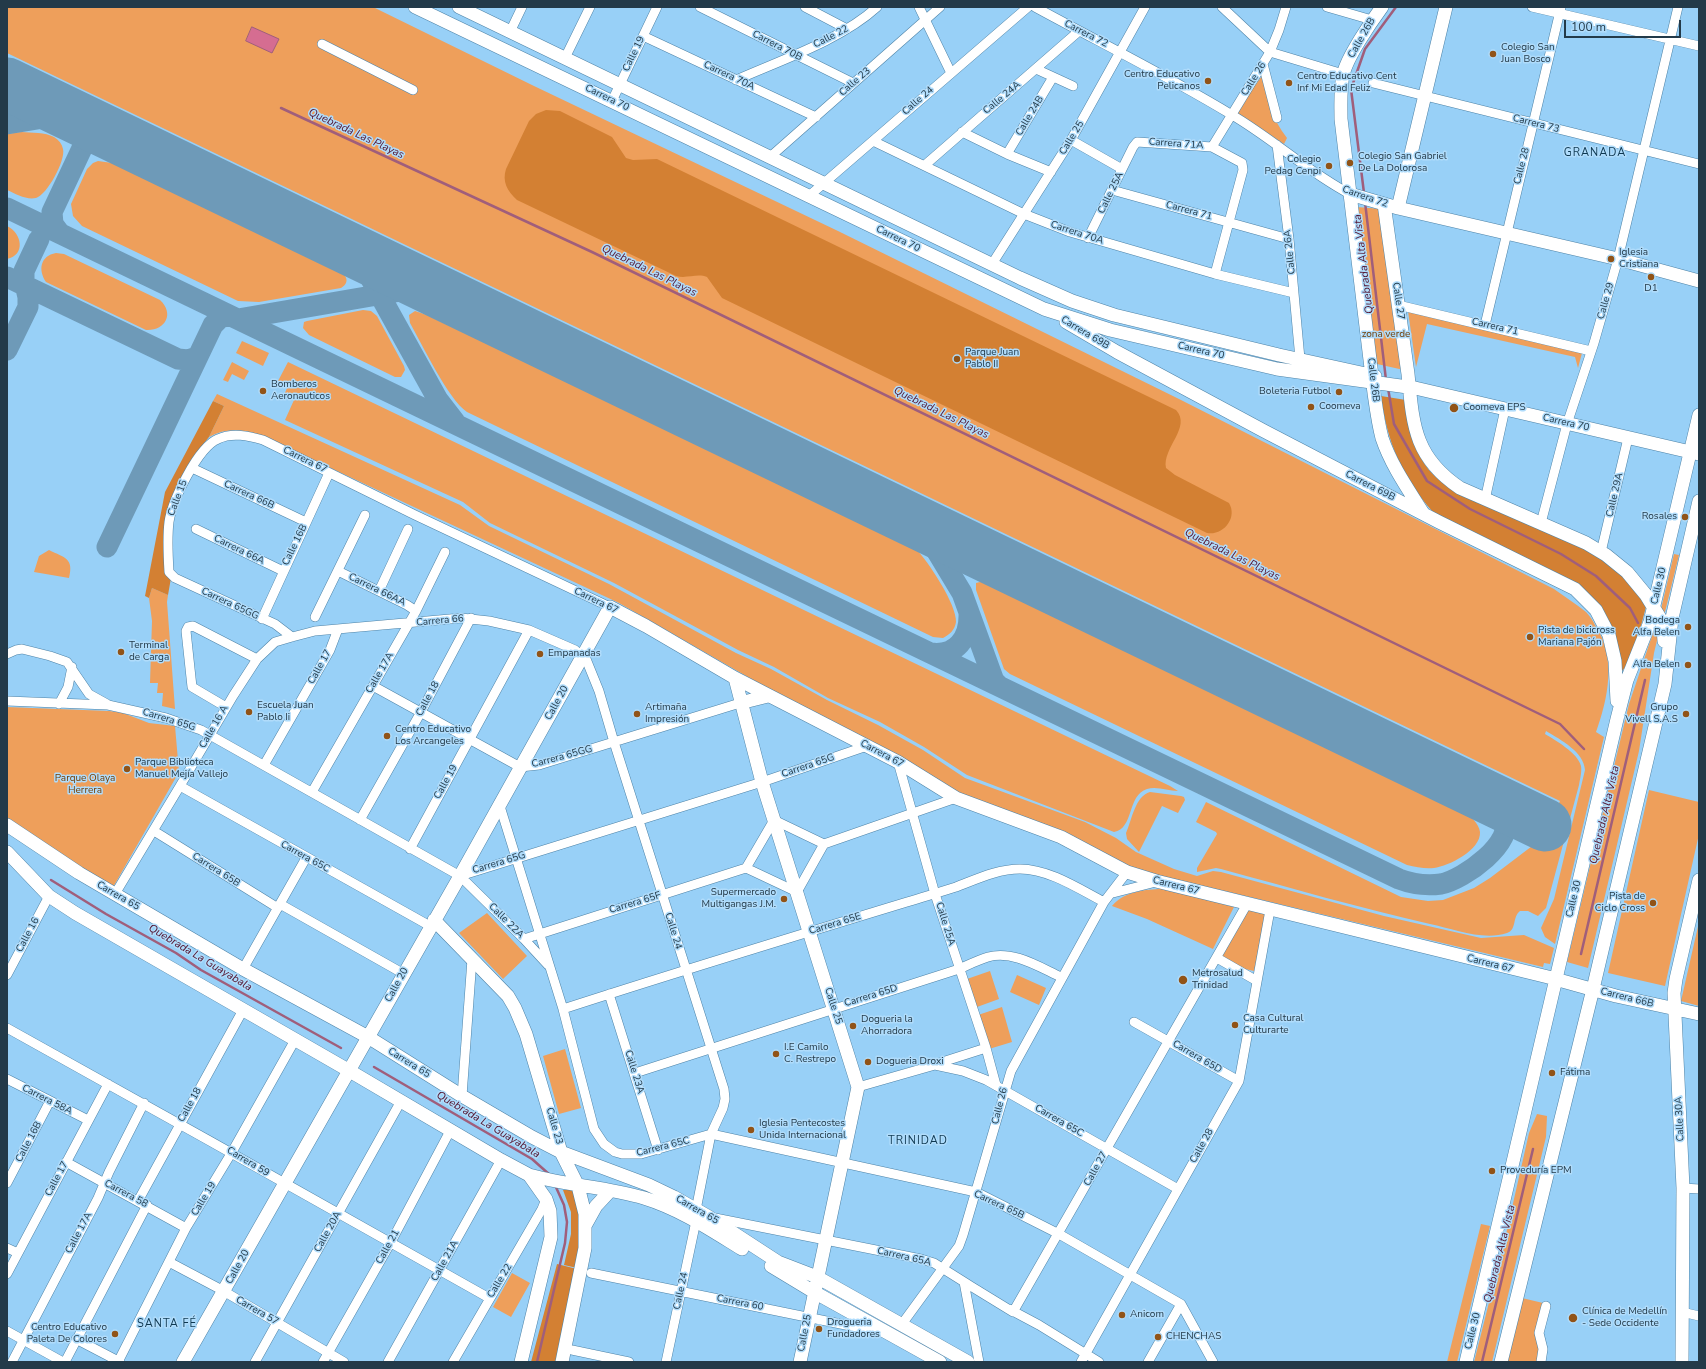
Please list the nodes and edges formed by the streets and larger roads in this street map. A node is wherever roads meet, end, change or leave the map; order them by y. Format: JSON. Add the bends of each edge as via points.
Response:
{"nodes":[{"id":1,"x":415,"y":7,"type":"edge"},
{"id":2,"x":459,"y":7,"type":"edge"},
{"id":3,"x":522,"y":7,"type":"edge"},
{"id":4,"x":590,"y":7,"type":"edge"},
{"id":5,"x":657,"y":7,"type":"edge"},
{"id":6,"x":700,"y":7,"type":"edge"},
{"id":7,"x":805,"y":7,"type":"edge"},
{"id":8,"x":877,"y":7,"type":"edge"},
{"id":9,"x":919,"y":7,"type":"edge"},
{"id":10,"x":940,"y":7,"type":"edge"},
{"id":11,"x":1028,"y":7,"type":"edge"},
{"id":12,"x":1035,"y":7,"type":"edge"},
{"id":13,"x":1145,"y":7,"type":"edge"},
{"id":14,"x":1222,"y":7,"type":"edge"},
{"id":15,"x":1286,"y":7,"type":"edge"},
{"id":16,"x":1327,"y":7,"type":"edge"},
{"id":17,"x":1382,"y":7,"type":"edge"},
{"id":18,"x":1446,"y":7,"type":"edge"},
{"id":19,"x":1532,"y":7,"type":"edge"},
{"id":20,"x":1678,"y":7,"type":"edge"},
{"id":21,"x":1560,"y":10,"type":"edge"},
{"id":22,"x":925,"y":20,"type":"junction"},
{"id":23,"x":1372,"y":20,"type":"junction"},
{"id":24,"x":847,"y":29,"type":"junction"},
{"id":25,"x":1079,"y":31,"type":"junction"},
{"id":26,"x":510,"y":32,"type":"junction"},
{"id":27,"x":643,"y":36,"type":"junction"},
{"id":28,"x":1670,"y":40,"type":"junction"},
{"id":29,"x":322,"y":44,"type":"dead end"},
{"id":30,"x":1699,"y":46,"type":"edge"},
{"id":31,"x":1120,"y":51,"type":"junction"},
{"id":32,"x":1270,"y":52,"type":"junction"},
{"id":33,"x":794,"y":54,"type":"junction"},
{"id":34,"x":565,"y":58,"type":"junction"},
{"id":35,"x":1263,"y":64,"type":"junction"},
{"id":36,"x":1036,"y":69,"type":"junction"},
{"id":37,"x":951,"y":74,"type":"junction"},
{"id":38,"x":1344,"y":74,"type":"junction"},
{"id":39,"x":1053,"y":77,"type":"junction"},
{"id":40,"x":736,"y":80,"type":"junction"},
{"id":41,"x":853,"y":83,"type":"junction"},
{"id":42,"x":1373,"y":83,"type":"dead end"},
{"id":43,"x":620,"y":84,"type":"junction"},
{"id":44,"x":1073,"y":86,"type":"dead end"},
{"id":45,"x":413,"y":90,"type":"dead end"},
{"id":46,"x":1426,"y":96,"type":"junction"},
{"id":47,"x":612,"y":100,"type":"junction"},
{"id":48,"x":1232,"y":114,"type":"junction"},
{"id":49,"x":816,"y":117,"type":"junction"},
{"id":50,"x":1277,"y":118,"type":"dead end"},
{"id":51,"x":1533,"y":123,"type":"junction"},
{"id":52,"x":962,"y":132,"type":"junction"},
{"id":53,"x":873,"y":140,"type":"junction"},
{"id":54,"x":1071,"y":140,"type":"junction"},
{"id":55,"x":1277,"y":145,"type":"junction"},
{"id":56,"x":1212,"y":147,"type":"junction"},
{"id":57,"x":1133,"y":148,"type":"joint"},
{"id":58,"x":1644,"y":150,"type":"junction"},
{"id":59,"x":1007,"y":154,"type":"junction"},
{"id":60,"x":770,"y":157,"type":"junction"},
{"id":61,"x":1699,"y":164,"type":"edge"},
{"id":62,"x":925,"y":165,"type":"junction"},
{"id":63,"x":1122,"y":169,"type":"junction"},
{"id":64,"x":1051,"y":172,"type":"junction"},
{"id":65,"x":824,"y":183,"type":"junction"},
{"id":66,"x":1112,"y":190,"type":"junction"},
{"id":67,"x":1354,"y":195,"type":"junction"},
{"id":68,"x":809,"y":196,"type":"junction"},
{"id":69,"x":1384,"y":204,"type":"junction"},
{"id":70,"x":1398,"y":208,"type":"junction"},
{"id":71,"x":1024,"y":214,"type":"junction"},
{"id":72,"x":1230,"y":221,"type":"junction"},
{"id":73,"x":1506,"y":234,"type":"junction"},
{"id":74,"x":1088,"y":238,"type":"junction"},
{"id":75,"x":1289,"y":239,"type":"junction"},
{"id":76,"x":1618,"y":259,"type":"junction"},
{"id":77,"x":992,"y":264,"type":"junction"},
{"id":78,"x":1215,"y":274,"type":"junction"},
{"id":79,"x":1683,"y":274,"type":"junction"},
{"id":80,"x":1699,"y":276,"type":"edge"},
{"id":81,"x":1699,"y":280,"type":"edge"},
{"id":82,"x":1294,"y":293,"type":"junction"},
{"id":83,"x":1398,"y":305,"type":"junction"},
{"id":84,"x":1044,"y":309,"type":"junction"},
{"id":85,"x":1485,"y":325,"type":"junction"},
{"id":86,"x":1591,"y":351,"type":"junction"},
{"id":87,"x":1300,"y":360,"type":"junction"},
{"id":88,"x":1382,"y":381,"type":"junction"},
{"id":89,"x":1409,"y":381,"type":"junction"},
{"id":90,"x":1505,"y":409,"type":"junction"},
{"id":91,"x":1699,"y":415,"type":"edge"},
{"id":92,"x":1567,"y":424,"type":"junction"},
{"id":93,"x":244,"y":434,"type":"joint"},
{"id":94,"x":1628,"y":438,"type":"junction"},
{"id":95,"x":1695,"y":453,"type":"edge"},
{"id":96,"x":192,"y":468,"type":"junction"},
{"id":97,"x":329,"y":473,"type":"junction"},
{"id":98,"x":1485,"y":500,"type":"junction"},
{"id":99,"x":1699,"y":501,"type":"edge"},
{"id":100,"x":1423,"y":513,"type":"junction"},
{"id":101,"x":365,"y":515,"type":"dead end"},
{"id":102,"x":306,"y":522,"type":"junction"},
{"id":103,"x":1541,"y":523,"type":"junction"},
{"id":104,"x":196,"y":529,"type":"dead end"},
{"id":105,"x":408,"y":529,"type":"dead end"},
{"id":106,"x":445,"y":552,"type":"dead end"},
{"id":107,"x":1601,"y":552,"type":"junction"},
{"id":108,"x":283,"y":571,"type":"junction"},
{"id":109,"x":338,"y":571,"type":"junction"},
{"id":110,"x":169,"y":572,"type":"joint"},
{"id":111,"x":379,"y":591,"type":"junction"},
{"id":112,"x":610,"y":607,"type":"junction"},
{"id":113,"x":1654,"y":607,"type":"junction"},
{"id":114,"x":416,"y":611,"type":"junction"},
{"id":115,"x":315,"y":617,"type":"dead end"},
{"id":116,"x":471,"y":618,"type":"junction"},
{"id":117,"x":262,"y":619,"type":"junction"},
{"id":118,"x":409,"y":623,"type":"junction"},
{"id":119,"x":338,"y":629,"type":"junction"},
{"id":120,"x":529,"y":630,"type":"junction"},
{"id":121,"x":292,"y":637,"type":"junction"},
{"id":122,"x":7,"y":654,"type":"edge"},
{"id":123,"x":583,"y":656,"type":"junction"},
{"id":124,"x":257,"y":659,"type":"junction"},
{"id":125,"x":72,"y":667,"type":"junction"},
{"id":126,"x":735,"y":678,"type":"junction"},
{"id":127,"x":373,"y":686,"type":"junction"},
{"id":128,"x":768,"y":696,"type":"junction"},
{"id":129,"x":7,"y":701,"type":"edge"},
{"id":130,"x":740,"y":703,"type":"junction"},
{"id":131,"x":59,"y":704,"type":"junction"},
{"id":132,"x":108,"y":705,"type":"junction"},
{"id":133,"x":226,"y":708,"type":"junction"},
{"id":134,"x":421,"y":712,"type":"junction"},
{"id":135,"x":1617,"y":718,"type":"junction"},
{"id":136,"x":210,"y":735,"type":"junction"},
{"id":137,"x":470,"y":739,"type":"junction"},
{"id":138,"x":614,"y":742,"type":"junction"},
{"id":139,"x":867,"y":746,"type":"junction"},
{"id":140,"x":1650,"y":748,"type":"junction"},
{"id":141,"x":898,"y":762,"type":"junction"},
{"id":142,"x":264,"y":766,"type":"junction"},
{"id":143,"x":520,"y":767,"type":"junction"},
{"id":144,"x":762,"y":782,"type":"junction"},
{"id":145,"x":180,"y":786,"type":"junction"},
{"id":146,"x":312,"y":792,"type":"junction"},
{"id":147,"x":956,"y":798,"type":"junction"},
{"id":148,"x":499,"y":803,"type":"junction"},
{"id":149,"x":911,"y":814,"type":"junction"},
{"id":150,"x":360,"y":820,"type":"junction"},
{"id":151,"x":638,"y":820,"type":"junction"},
{"id":152,"x":774,"y":820,"type":"junction"},
{"id":153,"x":7,"y":825,"type":"edge"},
{"id":154,"x":154,"y":831,"type":"junction"},
{"id":155,"x":824,"y":844,"type":"junction"},
{"id":156,"x":410,"y":848,"type":"junction"},
{"id":157,"x":7,"y":852,"type":"edge"},
{"id":158,"x":306,"y":858,"type":"junction"},
{"id":159,"x":516,"y":858,"type":"junction"},
{"id":160,"x":746,"y":868,"type":"junction"},
{"id":161,"x":1127,"y":872,"type":"junction"},
{"id":162,"x":460,"y":876,"type":"junction"},
{"id":163,"x":1699,"y":880,"type":"edge"},
{"id":164,"x":1156,"y":882,"type":"junction"},
{"id":165,"x":797,"y":892,"type":"junction"},
{"id":166,"x":1112,"y":893,"type":"junction"},
{"id":167,"x":115,"y":894,"type":"junction"},
{"id":168,"x":935,"y":894,"type":"junction"},
{"id":169,"x":662,"y":895,"type":"junction"},
{"id":170,"x":49,"y":896,"type":"junction"},
{"id":171,"x":1104,"y":902,"type":"junction"},
{"id":172,"x":1247,"y":904,"type":"junction"},
{"id":173,"x":279,"y":906,"type":"junction"},
{"id":174,"x":1270,"y":910,"type":"junction"},
{"id":175,"x":432,"y":923,"type":"junction"},
{"id":176,"x":809,"y":932,"type":"junction"},
{"id":177,"x":539,"y":933,"type":"junction"},
{"id":178,"x":524,"y":939,"type":"junction"},
{"id":179,"x":1217,"y":958,"type":"junction"},
{"id":180,"x":472,"y":959,"type":"junction"},
{"id":181,"x":551,"y":968,"type":"junction"},
{"id":182,"x":243,"y":969,"type":"junction"},
{"id":183,"x":959,"y":969,"type":"junction"},
{"id":184,"x":685,"y":970,"type":"junction"},
{"id":185,"x":7,"y":974,"type":"edge"},
{"id":186,"x":404,"y":974,"type":"junction"},
{"id":187,"x":1061,"y":977,"type":"junction"},
{"id":188,"x":1555,"y":979,"type":"junction"},
{"id":189,"x":1257,"y":981,"type":"junction"},
{"id":190,"x":1593,"y":989,"type":"junction"},
{"id":191,"x":610,"y":994,"type":"junction"},
{"id":192,"x":834,"y":1008,"type":"junction"},
{"id":193,"x":563,"y":1009,"type":"junction"},
{"id":194,"x":1675,"y":1009,"type":"junction"},
{"id":195,"x":243,"y":1010,"type":"junction"},
{"id":196,"x":1699,"y":1014,"type":"edge"},
{"id":197,"x":1134,"y":1022,"type":"dead end"},
{"id":198,"x":7,"y":1028,"type":"edge"},
{"id":199,"x":368,"y":1037,"type":"junction"},
{"id":200,"x":295,"y":1040,"type":"junction"},
{"id":201,"x":1168,"y":1040,"type":"junction"},
{"id":202,"x":711,"y":1048,"type":"junction"},
{"id":203,"x":986,"y":1048,"type":"junction"},
{"id":204,"x":935,"y":1065,"type":"junction"},
{"id":205,"x":348,"y":1070,"type":"junction"},
{"id":206,"x":635,"y":1073,"type":"junction"},
{"id":207,"x":1238,"y":1081,"type":"junction"},
{"id":208,"x":8,"y":1083,"type":"edge"},
{"id":209,"x":108,"y":1084,"type":"junction"},
{"id":210,"x":996,"y":1085,"type":"junction"},
{"id":211,"x":858,"y":1087,"type":"junction"},
{"id":212,"x":1004,"y":1090,"type":"junction"},
{"id":213,"x":462,"y":1096,"type":"junction"},
{"id":214,"x":50,"y":1101,"type":"junction"},
{"id":215,"x":401,"y":1101,"type":"junction"},
{"id":216,"x":144,"y":1103,"type":"junction"},
{"id":217,"x":88,"y":1120,"type":"junction"},
{"id":218,"x":180,"y":1123,"type":"junction"},
{"id":219,"x":450,"y":1131,"type":"junction"},
{"id":220,"x":711,"y":1134,"type":"junction"},
{"id":221,"x":1107,"y":1149,"type":"junction"},
{"id":222,"x":658,"y":1150,"type":"junction"},
{"id":223,"x":232,"y":1152,"type":"junction"},
{"id":224,"x":561,"y":1152,"type":"junction"},
{"id":225,"x":501,"y":1160,"type":"junction"},
{"id":226,"x":66,"y":1162,"type":"junction"},
{"id":227,"x":841,"y":1163,"type":"junction"},
{"id":228,"x":535,"y":1177,"type":"junction"},
{"id":229,"x":7,"y":1183,"type":"edge"},
{"id":230,"x":104,"y":1183,"type":"junction"},
{"id":231,"x":285,"y":1184,"type":"junction"},
{"id":232,"x":578,"y":1186,"type":"junction"},
{"id":233,"x":1683,"y":1188,"type":"junction"},
{"id":234,"x":1178,"y":1189,"type":"junction"},
{"id":235,"x":1699,"y":1189,"type":"edge"},
{"id":236,"x":610,"y":1191,"type":"junction"},
{"id":237,"x":976,"y":1192,"type":"junction"},
{"id":238,"x":546,"y":1199,"type":"junction"},
{"id":239,"x":138,"y":1200,"type":"junction"},
{"id":240,"x":147,"y":1205,"type":"junction"},
{"id":241,"x":338,"y":1213,"type":"junction"},
{"id":242,"x":696,"y":1215,"type":"junction"},
{"id":243,"x":710,"y":1217,"type":"junction"},
{"id":244,"x":586,"y":1224,"type":"junction"},
{"id":245,"x":186,"y":1228,"type":"junction"},
{"id":246,"x":1059,"y":1234,"type":"junction"},
{"id":247,"x":825,"y":1240,"type":"junction"},
{"id":248,"x":391,"y":1242,"type":"junction"},
{"id":249,"x":7,"y":1248,"type":"edge"},
{"id":250,"x":18,"y":1254,"type":"junction"},
{"id":251,"x":169,"y":1262,"type":"junction"},
{"id":252,"x":943,"y":1269,"type":"junction"},
{"id":253,"x":440,"y":1270,"type":"junction"},
{"id":254,"x":591,"y":1273,"type":"dead end"},
{"id":255,"x":7,"y":1274,"type":"edge"},
{"id":256,"x":1131,"y":1274,"type":"junction"},
{"id":257,"x":817,"y":1277,"type":"junction"},
{"id":258,"x":964,"y":1282,"type":"junction"},
{"id":259,"x":224,"y":1291,"type":"junction"},
{"id":260,"x":681,"y":1292,"type":"junction"},
{"id":261,"x":814,"y":1292,"type":"junction"},
{"id":262,"x":490,"y":1298,"type":"junction"},
{"id":263,"x":1181,"y":1304,"type":"junction"},
{"id":264,"x":1546,"y":1306,"type":"dead end"},
{"id":265,"x":1013,"y":1312,"type":"junction"},
{"id":266,"x":1682,"y":1312,"type":"junction"},
{"id":267,"x":1699,"y":1316,"type":"edge"},
{"id":268,"x":809,"y":1317,"type":"junction"},
{"id":269,"x":277,"y":1322,"type":"junction"},
{"id":270,"x":902,"y":1324,"type":"junction"},
{"id":271,"x":7,"y":1331,"type":"edge"},
{"id":272,"x":889,"y":1334,"type":"junction"},
{"id":273,"x":23,"y":1340,"type":"junction"},
{"id":274,"x":76,"y":1340,"type":"junction"},
{"id":275,"x":572,"y":1350,"type":"dead end"},
{"id":276,"x":328,"y":1353,"type":"junction"},
{"id":277,"x":1083,"y":1358,"type":"edge"},
{"id":278,"x":520,"y":1361,"type":"edge"},
{"id":279,"x":12,"y":1362,"type":"edge"},
{"id":280,"x":64,"y":1362,"type":"edge"},
{"id":281,"x":119,"y":1362,"type":"edge"},
{"id":282,"x":183,"y":1362,"type":"edge"},
{"id":283,"x":255,"y":1362,"type":"edge"},
{"id":284,"x":322,"y":1362,"type":"edge"},
{"id":285,"x":344,"y":1362,"type":"edge"},
{"id":286,"x":388,"y":1362,"type":"edge"},
{"id":287,"x":454,"y":1362,"type":"edge"},
{"id":288,"x":562,"y":1362,"type":"edge"},
{"id":289,"x":629,"y":1362,"type":"edge"},
{"id":290,"x":666,"y":1362,"type":"edge"},
{"id":291,"x":800,"y":1362,"type":"edge"},
{"id":292,"x":940,"y":1362,"type":"edge"},
{"id":293,"x":968,"y":1362,"type":"edge"},
{"id":294,"x":979,"y":1362,"type":"edge"},
{"id":295,"x":1099,"y":1362,"type":"edge"},
{"id":296,"x":1148,"y":1362,"type":"edge"},
{"id":297,"x":1213,"y":1362,"type":"edge"},
{"id":298,"x":1466,"y":1362,"type":"edge"},
{"id":299,"x":1501,"y":1362,"type":"edge"},
{"id":300,"x":1541,"y":1362,"type":"edge"},
{"id":301,"x":1682,"y":1362,"type":"edge"}],
"edges":[{"from":1,"to":47,"type":"street","name":"Carrera 70"},
{"from":2,"to":26,"type":"street","name":"Carrera 70"},
{"from":3,"to":26,"type":"street"},
{"from":4,"to":34,"type":"street"},
{"from":5,"to":27,"type":"street","name":"Calle 19"},
{"from":6,"to":33,"type":"street","name":"Carrera 70B"},
{"from":7,"to":24,"type":"street"},
{"from":8,"to":24,"type":"street","name":"Calle 22"},
{"from":9,"to":22,"type":"street"},
{"from":10,"to":22,"type":"street","name":"Calle 23"},
{"from":11,"to":37,"type":"street","name":"Calle 24"},
{"from":12,"to":25,"type":"street","name":"Carrera 72"},
{"from":13,"to":31,"type":"street","name":"Calle 25"},
{"from":14,"to":32,"type":"street"},
{"from":15,"to":32,"type":"street","name":"Calle 26"},
{"from":16,"to":23,"type":"street"},
{"from":17,"to":23,"type":"street","name":"Calle 26B"},
{"from":18,"to":46,"type":"street"},
{"from":19,"to":21,"type":"street"},
{"from":20,"to":28,"type":"street","name":"Calle 29"},
{"from":21,"to":28,"type":"street"},
{"from":21,"to":51,"type":"street","name":"Calle 28"},
{"from":22,"to":37,"type":"street"},
{"from":22,"to":41,"type":"street","name":"Calle 23"},
{"from":23,"to":38,"type":"street","name":"Calle 26B"},
{"from":24,"to":33,"type":"street","name":"Calle 22"},
{"from":25,"to":31,"type":"street","name":"Carrera 72"},
{"from":25,"to":36,"type":"street","name":"Calle 24A"},
{"from":26,"to":34,"type":"street","name":"Carrera 70"},
{"from":27,"to":40,"type":"street","name":"Carrera 70A"},
{"from":27,"to":43,"type":"street","name":"Calle 19"},
{"from":28,"to":30,"type":"street"},
{"from":28,"to":58,"type":"street","name":"Calle 29"},
{"from":29,"to":45,"type":"street"},
{"from":31,"to":48,"type":"street","name":"Carrera 72"},
{"from":31,"to":54,"type":"street","name":"Calle 25"},
{"from":32,"to":35,"type":"street","name":"Calle 26"},
{"from":32,"to":38,"type":"street"},
{"from":33,"to":40,"type":"street","name":"Calle 22"},
{"from":33,"to":41,"type":"street","name":"Carrera 70B"},
{"from":34,"to":43,"type":"street","name":"Carrera 70"},
{"from":35,"to":48,"type":"street","name":"Calle 26"},
{"from":35,"to":50,"type":"street"},
{"from":36,"to":39,"type":"street"},
{"from":36,"to":52,"type":"street","name":"Calle 24A"},
{"from":37,"to":53,"type":"street","name":"Calle 24"},
{"from":38,"to":67,"type":"street","name":"Calle 26B","via":[[1340,104]]},
{"from":39,"to":44,"type":"street"},
{"from":39,"to":59,"type":"street","name":"Calle 24B"},
{"from":40,"to":49,"type":"street","name":"Carrera 70A"},
{"from":41,"to":49,"type":"street","name":"Calle 23"},
{"from":42,"to":46,"type":"street","name":"Carrera 73"},
{"from":43,"to":47,"type":"street","name":"Calle 19"},
{"from":43,"to":60,"type":"street","name":"Carrera 70"},
{"from":46,"to":51,"type":"street","name":"Carrera 73"},
{"from":46,"to":70,"type":"street"},
{"from":47,"to":68,"type":"street","name":"Carrera 70"},
{"from":48,"to":55,"type":"street","name":"Carrera 72"},
{"from":48,"to":56,"type":"street","name":"Calle 26"},
{"from":49,"to":60,"type":"street","name":"Calle 23"},
{"from":51,"to":58,"type":"street","name":"Carrera 73"},
{"from":51,"to":73,"type":"street","name":"Calle 28"},
{"from":52,"to":59,"type":"street"},
{"from":52,"to":62,"type":"street","name":"Calle 24A"},
{"from":53,"to":62,"type":"street","name":"Carrera 70A"},
{"from":53,"to":65,"type":"street","name":"Calle 24"},
{"from":54,"to":63,"type":"street"},
{"from":54,"to":64,"type":"street","name":"Calle 25"},
{"from":55,"to":67,"type":"street","name":"Carrera 72","via":[[1319,176]]},
{"from":55,"to":75,"type":"street","name":"Calle 26A"},
{"from":56,"to":57,"type":"street","name":"Carrera 71A","via":[[1138,142]]},
{"from":56,"to":72,"type":"street","name":"Carrera 71A","via":[[1242,163],[1242,176]]},
{"from":57,"to":63,"type":"street","name":"Calle 25A"},
{"from":58,"to":61,"type":"street","name":"Carrera 73"},
{"from":58,"to":76,"type":"street","name":"Calle 29"},
{"from":59,"to":64,"type":"street"},
{"from":60,"to":65,"type":"street","name":"Carrera 70"},
{"from":62,"to":71,"type":"street","name":"Carrera 70A"},
{"from":63,"to":66,"type":"street","name":"Calle 25A"},
{"from":64,"to":71,"type":"street","name":"Calle 25"},
{"from":65,"to":68,"type":"street","name":"Calle 24"},
{"from":65,"to":77,"type":"street","name":"Carrera 70"},
{"from":66,"to":72,"type":"street","name":"Carrera 71"},
{"from":66,"to":74,"type":"street","name":"Calle 25A"},
{"from":67,"to":69,"type":"street","name":"Carrera 72"},
{"from":67,"to":88,"type":"street","name":"Calle 26B"},
{"from":68,"to":84,"type":"street","name":"Carrera 70"},
{"from":69,"to":70,"type":"street","name":"Carrera 72"},
{"from":69,"to":83,"type":"street","name":"Calle 27"},
{"from":70,"to":73,"type":"street","name":"Carrera 72"},
{"from":71,"to":74,"type":"street","name":"Carrera 70A"},
{"from":71,"to":77,"type":"street","name":"Calle 25"},
{"from":72,"to":75,"type":"street","name":"Carrera 71"},
{"from":72,"to":78,"type":"street"},
{"from":73,"to":76,"type":"street","name":"Carrera 72"},
{"from":73,"to":85,"type":"street","name":"Calle 28"},
{"from":74,"to":78,"type":"street","name":"Carrera 70A"},
{"from":75,"to":82,"type":"street","name":"Calle 26A"},
{"from":76,"to":79,"type":"street","name":"Carrera 72","via":[[1627,258]]},
{"from":76,"to":86,"type":"street","name":"Calle 29"},
{"from":77,"to":87,"type":"street","name":"Carrera 70","via":[[1072,301],[1107,313]]},
{"from":78,"to":82,"type":"street","name":"Carrera 70A"},
{"from":79,"to":80,"type":"street","name":"Carrera 72"},
{"from":79,"to":81,"type":"street","name":"Carrera 72"},
{"from":82,"to":87,"type":"street","name":"Calle 26A"},
{"from":83,"to":85,"type":"street","name":"Carrera 71"},
{"from":83,"to":89,"type":"street","name":"Calle 27"},
{"from":84,"to":88,"type":"street","name":"Carrera 70","via":[[1110,330],[1277,369]]},
{"from":84,"to":100,"type":"street","name":"Carrera 69B","via":[[1116,352]]},
{"from":85,"to":86,"type":"street","name":"Carrera 71"},
{"from":86,"to":92,"type":"street","name":"Calle 29"},
{"from":87,"to":88,"type":"street","name":"Carrera 70"},
{"from":88,"to":89,"type":"street","name":"Carrera 70"},
{"from":88,"to":100,"type":"street","name":"Calle 26B","via":[[1382,437],[1398,472]]},
{"from":89,"to":90,"type":"street","name":"Carrera 70","via":[[1440,394]]},
{"from":89,"to":98,"type":"street","name":"Calle 27","via":[[1416,433],[1432,465],[1460,488]]},
{"from":90,"to":92,"type":"street","name":"Carrera 70"},
{"from":90,"to":98,"type":"street"},
{"from":91,"to":95,"type":"street","name":"Calle 30"},
{"from":92,"to":94,"type":"street","name":"Carrera 70"},
{"from":92,"to":103,"type":"street","name":"Calle 29"},
{"from":93,"to":96,"type":"street","name":"Calle 15","via":[[218,438],[207,446]]},
{"from":93,"to":97,"type":"street","name":"Carrera 67","via":[[263,440]]},
{"from":94,"to":95,"type":"street","name":"Carrera 70"},
{"from":94,"to":107,"type":"street","name":"Calle 29A"},
{"from":95,"to":113,"type":"street","name":"Calle 30"},
{"from":96,"to":102,"type":"street","name":"Carrera 66B"},
{"from":96,"to":110,"type":"street","name":"Calle 15","via":[[184,481],[169,521]]},
{"from":97,"to":102,"type":"street","name":"Calle 16B"},
{"from":97,"to":112,"type":"street","name":"Carrera 67"},
{"from":98,"to":103,"type":"street"},
{"from":99,"to":140,"type":"street","name":"Calle 30","via":[[1673,610],[1667,674]]},
{"from":100,"to":135,"type":"street","name":"Carrera 69B","via":[[1568,585],[1590,603],[1606,628],[1613,649]]},
{"from":101,"to":109,"type":"street"},
{"from":102,"to":108,"type":"street","name":"Calle 16B"},
{"from":103,"to":107,"type":"street"},
{"from":104,"to":108,"type":"street","name":"Carrera 66A"},
{"from":105,"to":111,"type":"street"},
{"from":106,"to":114,"type":"street","name":"Calle 17A"},
{"from":107,"to":113,"type":"street","via":[[1627,572]]},
{"from":108,"to":117,"type":"street","name":"Calle 16B"},
{"from":109,"to":111,"type":"street","name":"Carrera 66AA"},
{"from":109,"to":115,"type":"street"},
{"from":110,"to":117,"type":"street","name":"Carrera 65GG","via":[[175,578]]},
{"from":111,"to":114,"type":"street","name":"Carrera 66AA"},
{"from":112,"to":123,"type":"street","name":"Calle 20"},
{"from":112,"to":126,"type":"street","name":"Carrera 67"},
{"from":113,"to":135,"type":"street","name":"Calle 30"},
{"from":113,"to":140,"type":"street","via":[[1663,627],[1664,640]]},
{"from":114,"to":118,"type":"street","name":"Calle 17A"},
{"from":116,"to":118,"type":"street","name":"Carrera 66"},
{"from":116,"to":120,"type":"street","name":"Carrera 66"},
{"from":116,"to":134,"type":"street","name":"Calle 18"},
{"from":117,"to":121,"type":"street","name":"Carrera 65GG","via":[[276,624]]},
{"from":118,"to":119,"type":"street","name":"Carrera 66"},
{"from":118,"to":127,"type":"street","name":"Calle 17A"},
{"from":119,"to":121,"type":"street","name":"Carrera 66"},
{"from":119,"to":142,"type":"street","name":"Calle 17","via":[[330,650]]},
{"from":120,"to":123,"type":"street","name":"Carrera 66"},
{"from":120,"to":137,"type":"street","name":"Calle 19"},
{"from":121,"to":124,"type":"street","name":"Calle 16 A","via":[[275,642]]},
{"from":122,"to":125,"type":"street","name":"Carrera 65G","via":[[16,650],[27,650],[61,659]]},
{"from":123,"to":138,"type":"street","name":"Calle 24","via":[[590,666]]},
{"from":123,"to":143,"type":"street","name":"Calle 20"},
{"from":124,"to":133,"type":"street","name":"Calle 16 A"},
{"from":124,"to":133,"type":"street","via":[[193,626],[188,627],[186,631],[192,688]]},
{"from":125,"to":131,"type":"street","via":[[68,687]]},
{"from":125,"to":132,"type":"street","name":"Carrera 65G","via":[[89,694]]},
{"from":126,"to":128,"type":"street","name":"Carrera 67"},
{"from":126,"to":130,"type":"street","name":"Calle 25"},
{"from":127,"to":134,"type":"street","name":"Carrera 65GG"},
{"from":127,"to":146,"type":"street","name":"Calle 17A"},
{"from":128,"to":130,"type":"street"},
{"from":128,"to":139,"type":"street","name":"Carrera 67"},
{"from":129,"to":131,"type":"street","name":"Carrera 65G"},
{"from":130,"to":138,"type":"street","name":"Carrera 65GG"},
{"from":130,"to":144,"type":"street","name":"Calle 25"},
{"from":131,"to":132,"type":"street","name":"Carrera 65G"},
{"from":132,"to":136,"type":"street","name":"Carrera 65G","via":[[166,718]]},
{"from":133,"to":136,"type":"street","name":"Calle 16 A"},
{"from":134,"to":137,"type":"street","name":"Carrera 65GG"},
{"from":134,"to":150,"type":"street","name":"Calle 18"},
{"from":135,"to":188,"type":"street","name":"Calle 30"},
{"from":136,"to":142,"type":"street","name":"Carrera 65G"},
{"from":136,"to":145,"type":"street","name":"Calle 16 A"},
{"from":137,"to":143,"type":"street","name":"Carrera 65GG"},
{"from":137,"to":156,"type":"street","name":"Calle 19"},
{"from":138,"to":143,"type":"street","name":"Carrera 65GG","via":[[540,765]]},
{"from":138,"to":151,"type":"street","name":"Calle 24"},
{"from":139,"to":141,"type":"street","name":"Carrera 67"},
{"from":139,"to":144,"type":"street","name":"Carrera 65G"},
{"from":140,"to":190,"type":"street","name":"Calle 30"},
{"from":141,"to":147,"type":"street","name":"Carrera 67"},
{"from":141,"to":149,"type":"street","name":"Calle 25A"},
{"from":142,"to":146,"type":"street","name":"Carrera 65G"},
{"from":143,"to":148,"type":"street","name":"Calle 20"},
{"from":144,"to":151,"type":"street","name":"Carrera 65G"},
{"from":144,"to":152,"type":"street","name":"Calle 25"},
{"from":145,"to":154,"type":"street","name":"Calle 16 A"},
{"from":145,"to":158,"type":"street","name":"Carrera 65C"},
{"from":146,"to":150,"type":"street","name":"Carrera 65G"},
{"from":147,"to":149,"type":"street"},
{"from":147,"to":161,"type":"street","name":"Carrera 67","via":[[1061,836]]},
{"from":148,"to":159,"type":"street"},
{"from":148,"to":162,"type":"street","name":"Calle 20"},
{"from":149,"to":155,"type":"street"},
{"from":149,"to":168,"type":"street","name":"Calle 25A"},
{"from":150,"to":156,"type":"street","name":"Carrera 65G"},
{"from":151,"to":159,"type":"street","name":"Carrera 65G"},
{"from":151,"to":169,"type":"street","name":"Calle 24"},
{"from":152,"to":155,"type":"street"},
{"from":152,"to":160,"type":"street"},
{"from":152,"to":165,"type":"street","name":"Calle 25"},
{"from":153,"to":167,"type":"street","name":"Carrera 65"},
{"from":154,"to":167,"type":"street","name":"Calle 16 A"},
{"from":154,"to":173,"type":"street","name":"Carrera 65B"},
{"from":155,"to":165,"type":"street"},
{"from":156,"to":162,"type":"street","name":"Carrera 65G"},
{"from":157,"to":170,"type":"street","name":"Carrera 65"},
{"from":158,"to":173,"type":"street"},
{"from":158,"to":175,"type":"street","name":"Carrera 65C"},
{"from":159,"to":162,"type":"street","name":"Carrera 65G"},
{"from":159,"to":177,"type":"street"},
{"from":160,"to":165,"type":"street"},
{"from":160,"to":169,"type":"street","name":"Carrera 65F"},
{"from":161,"to":164,"type":"street","name":"Carrera 67"},
{"from":161,"to":166,"type":"street","name":"Calle 26"},
{"from":162,"to":175,"type":"street","name":"Calle 20"},
{"from":162,"to":178,"type":"street","name":"Calle 22A"},
{"from":163,"to":194,"type":"street","name":"Calle 30A","via":[[1676,979]]},
{"from":164,"to":166,"type":"street"},
{"from":164,"to":172,"type":"street","name":"Carrera 67"},
{"from":165,"to":176,"type":"street","name":"Calle 25"},
{"from":166,"to":171,"type":"street","name":"Calle 26"},
{"from":167,"to":182,"type":"street","name":"Carrera 65"},
{"from":168,"to":171,"type":"street","name":"Carrera 65E","via":[[993,873],[1022,869],[1042,873]]},
{"from":168,"to":176,"type":"street","name":"Carrera 65E"},
{"from":168,"to":183,"type":"street","name":"Calle 25A"},
{"from":169,"to":177,"type":"street","name":"Carrera 65F"},
{"from":169,"to":184,"type":"street","name":"Calle 24"},
{"from":170,"to":185,"type":"street","name":"Calle 16"},
{"from":170,"to":195,"type":"street","name":"Carrera 65"},
{"from":171,"to":187,"type":"street","name":"Calle 26"},
{"from":172,"to":174,"type":"street","name":"Carrera 67"},
{"from":172,"to":179,"type":"street","name":"Calle 27"},
{"from":173,"to":182,"type":"street"},
{"from":173,"to":186,"type":"street","name":"Carrera 65B"},
{"from":174,"to":188,"type":"street","name":"Carrera 67"},
{"from":174,"to":189,"type":"street","name":"Calle 28"},
{"from":175,"to":180,"type":"street","name":"Calle 23"},
{"from":175,"to":186,"type":"street","name":"Calle 20"},
{"from":176,"to":184,"type":"street","name":"Carrera 65E"},
{"from":176,"to":192,"type":"street","name":"Calle 25"},
{"from":177,"to":178,"type":"street","name":"Carrera 65F"},
{"from":177,"to":181,"type":"street"},
{"from":178,"to":181,"type":"street","name":"Calle 22A"},
{"from":179,"to":189,"type":"street"},
{"from":179,"to":201,"type":"street","name":"Calle 27"},
{"from":180,"to":213,"type":"street"},
{"from":180,"to":224,"type":"street","name":"Calle 23","via":[[508,996],[516,1008]]},
{"from":181,"to":193,"type":"street"},
{"from":182,"to":199,"type":"street","name":"Carrera 65"},
{"from":183,"to":187,"type":"street","name":"Carrera 65D","via":[[988,957],[1010,956]]},
{"from":183,"to":192,"type":"street","name":"Carrera 65D"},
{"from":183,"to":203,"type":"street","name":"Calle 25A"},
{"from":184,"to":191,"type":"street","name":"Carrera 65E"},
{"from":184,"to":202,"type":"street","name":"Calle 24"},
{"from":186,"to":199,"type":"street","name":"Calle 20"},
{"from":187,"to":212,"type":"street","name":"Calle 26","via":[[1011,1070]]},
{"from":188,"to":190,"type":"street","name":"Carrera 66B"},
{"from":188,"to":298,"type":"street","name":"Calle 30"},
{"from":189,"to":207,"type":"street","name":"Calle 28"},
{"from":190,"to":194,"type":"street","name":"Carrera 66B"},
{"from":190,"to":299,"type":"street","name":"Calle 30"},
{"from":191,"to":193,"type":"street","name":"Carrera 65E"},
{"from":191,"to":206,"type":"street","name":"Calle 23A"},
{"from":192,"to":202,"type":"street","name":"Carrera 65D"},
{"from":192,"to":211,"type":"street","name":"Calle 25"},
{"from":193,"to":222,"type":"street","name":"Carrera 65C","via":[[594,1129],[604,1144],[615,1152],[626,1154]]},
{"from":194,"to":196,"type":"street","name":"Carrera 66B"},
{"from":194,"to":233,"type":"street","name":"Calle 30A"},
{"from":195,"to":200,"type":"street","name":"Carrera 65"},
{"from":195,"to":218,"type":"street","name":"Calle 18"},
{"from":197,"to":201,"type":"street","name":"Carrera 65D"},
{"from":198,"to":209,"type":"street","name":"Carrera 59"},
{"from":199,"to":205,"type":"street","name":"Calle 20"},
{"from":199,"to":213,"type":"street","name":"Carrera 65"},
{"from":200,"to":205,"type":"street","name":"Carrera 65"},
{"from":200,"to":223,"type":"street","name":"Calle 19"},
{"from":201,"to":207,"type":"street","name":"Carrera 65D"},
{"from":201,"to":221,"type":"street","name":"Calle 27"},
{"from":202,"to":206,"type":"street","name":"Carrera 65D"},
{"from":202,"to":220,"type":"street","name":"Calle 24","via":[[725,1099]]},
{"from":203,"to":204,"type":"street","name":"Carrera 65C"},
{"from":203,"to":210,"type":"street","name":"Calle 25A"},
{"from":204,"to":210,"type":"street","name":"Carrera 65C","via":[[964,1071]]},
{"from":204,"to":211,"type":"street","name":"Carrera 65C"},
{"from":205,"to":215,"type":"street","name":"Carrera 65"},
{"from":205,"to":231,"type":"street","name":"Calle 20"},
{"from":206,"to":222,"type":"street","name":"Calle 23A"},
{"from":207,"to":234,"type":"street","name":"Calle 28"},
{"from":208,"to":214,"type":"street","name":"Carrera 58A"},
{"from":209,"to":216,"type":"street","name":"Carrera 59"},
{"from":209,"to":217,"type":"street","name":"Calle 17"},
{"from":210,"to":212,"type":"street","name":"Carrera 65C"},
{"from":211,"to":227,"type":"street","name":"Calle 25"},
{"from":212,"to":221,"type":"street","name":"Carrera 65C"},
{"from":212,"to":237,"type":"street","name":"Calle 26"},
{"from":213,"to":224,"type":"street","name":"Carrera 65"},
{"from":214,"to":217,"type":"street","name":"Carrera 58A"},
{"from":214,"to":229,"type":"street","name":"Calle 16B"},
{"from":215,"to":219,"type":"street","name":"Carrera 65"},
{"from":215,"to":241,"type":"street","name":"Calle 20A"},
{"from":216,"to":218,"type":"street","name":"Carrera 59"},
{"from":216,"to":230,"type":"street","name":"Calle 17A"},
{"from":217,"to":226,"type":"street","name":"Calle 17"},
{"from":218,"to":223,"type":"street","name":"Carrera 59"},
{"from":218,"to":239,"type":"street","name":"Calle 18"},
{"from":219,"to":225,"type":"street","name":"Carrera 65"},
{"from":219,"to":248,"type":"street","name":"Calle 21"},
{"from":220,"to":222,"type":"street","name":"Carrera 65C"},
{"from":220,"to":227,"type":"street","name":"Carrera 65B"},
{"from":220,"to":242,"type":"street","name":"Calle 24"},
{"from":221,"to":234,"type":"street","name":"Carrera 65C"},
{"from":221,"to":246,"type":"street","name":"Calle 27"},
{"from":223,"to":231,"type":"street","name":"Carrera 59"},
{"from":223,"to":245,"type":"street","name":"Calle 19"},
{"from":224,"to":232,"type":"street","name":"Calle 23"},
{"from":224,"to":242,"type":"street","name":"Carrera 65","via":[[648,1185]]},
{"from":225,"to":228,"type":"street","name":"Carrera 65"},
{"from":225,"to":253,"type":"street","name":"Calle 21A"},
{"from":226,"to":230,"type":"street","name":"Carrera 58"},
{"from":226,"to":250,"type":"street","name":"Calle 17"},
{"from":227,"to":237,"type":"street","name":"Carrera 65B"},
{"from":227,"to":247,"type":"street","name":"Calle 25"},
{"from":228,"to":232,"type":"street","name":"Carrera 65"},
{"from":228,"to":238,"type":"street"},
{"from":230,"to":239,"type":"street","name":"Carrera 58"},
{"from":230,"to":273,"type":"street","name":"Calle 17A"},
{"from":231,"to":241,"type":"street","name":"Carrera 59"},
{"from":231,"to":259,"type":"street","name":"Calle 20"},
{"from":232,"to":236,"type":"street","name":"Carrera 65"},
{"from":232,"to":244,"type":"street","name":"Calle 23"},
{"from":233,"to":235,"type":"street"},
{"from":233,"to":266,"type":"street","name":"Calle 30A"},
{"from":234,"to":256,"type":"street","name":"Calle 28"},
{"from":236,"to":242,"type":"street","name":"Carrera 65"},
{"from":236,"to":244,"type":"street","via":[[596,1206]]},
{"from":237,"to":246,"type":"street","name":"Carrera 65B"},
{"from":237,"to":252,"type":"street","name":"Calle 26","via":[[959,1246]]},
{"from":238,"to":262,"type":"street","name":"Calle 22"},
{"from":238,"to":278,"type":"street","via":[[550,1211],[551,1237]]},
{"from":239,"to":240,"type":"street","name":"Carrera 58"},
{"from":240,"to":245,"type":"street","name":"Carrera 58"},
{"from":240,"to":274,"type":"street"},
{"from":241,"to":248,"type":"street","name":"Carrera 59"},
{"from":241,"to":269,"type":"street","name":"Calle 20A"},
{"from":242,"to":243,"type":"street","name":"Carrera 65"},
{"from":242,"to":260,"type":"street","name":"Calle 24"},
{"from":242,"to":261,"type":"street","name":"Carrera 65"},
{"from":243,"to":247,"type":"street","name":"Carrera 65A"},
{"from":243,"to":257,"type":"street","name":"Carrera 65","via":[[778,1262]]},
{"from":244,"to":288,"type":"street","name":"Calle 23","via":[[584,1256]]},
{"from":245,"to":251,"type":"street","name":"Calle 19"},
{"from":246,"to":256,"type":"street","name":"Carrera 65B"},
{"from":246,"to":265,"type":"street","name":"Calle 27"},
{"from":247,"to":252,"type":"street","name":"Carrera 65A","via":[[921,1259]]},
{"from":247,"to":257,"type":"street","name":"Calle 25"},
{"from":248,"to":253,"type":"street","name":"Carrera 59"},
{"from":248,"to":276,"type":"street","name":"Calle 21"},
{"from":249,"to":250,"type":"street"},
{"from":250,"to":255,"type":"street","name":"Calle 17"},
{"from":251,"to":259,"type":"street","name":"Carrera 57"},
{"from":251,"to":281,"type":"street","name":"Calle 19"},
{"from":252,"to":258,"type":"street","name":"Carrera 65A"},
{"from":252,"to":270,"type":"street","name":"Calle 26"},
{"from":253,"to":262,"type":"street","name":"Carrera 59"},
{"from":253,"to":286,"type":"street","name":"Calle 21A"},
{"from":254,"to":260,"type":"street","name":"Carrera 60"},
{"from":256,"to":263,"type":"street","name":"Carrera 65B"},
{"from":256,"to":277,"type":"street","name":"Calle 28"},
{"from":257,"to":261,"type":"street","name":"Calle 25"},
{"from":257,"to":270,"type":"street","name":"Carrera 65"},
{"from":258,"to":265,"type":"street","name":"Carrera 65A"},
{"from":258,"to":294,"type":"street"},
{"from":259,"to":269,"type":"street","name":"Carrera 57"},
{"from":259,"to":282,"type":"street","name":"Calle 20"},
{"from":260,"to":268,"type":"street","name":"Carrera 60"},
{"from":260,"to":290,"type":"street","name":"Calle 24"},
{"from":261,"to":268,"type":"street","name":"Calle 25"},
{"from":261,"to":272,"type":"street","name":"Carrera 65"},
{"from":262,"to":287,"type":"street","name":"Calle 22"},
{"from":263,"to":296,"type":"street"},
{"from":263,"to":297,"type":"street"},
{"from":264,"to":300,"type":"street","via":[[1539,1333],[1543,1349]]},
{"from":265,"to":277,"type":"street","name":"Carrera 65A","via":[[1038,1325]]},
{"from":266,"to":267,"type":"street"},
{"from":266,"to":301,"type":"street","name":"Calle 30A"},
{"from":268,"to":272,"type":"street","name":"Carrera 60"},
{"from":268,"to":291,"type":"street","name":"Calle 25"},
{"from":269,"to":276,"type":"street","name":"Carrera 57"},
{"from":269,"to":283,"type":"street","name":"Calle 20A"},
{"from":270,"to":293,"type":"street","name":"Carrera 65"},
{"from":271,"to":273,"type":"street"},
{"from":272,"to":292,"type":"street","name":"Carrera 65"},
{"from":273,"to":279,"type":"street","name":"Calle 17A"},
{"from":273,"to":280,"type":"street"},
{"from":274,"to":280,"type":"street"},
{"from":274,"to":281,"type":"street"},
{"from":275,"to":289,"type":"street"},
{"from":276,"to":284,"type":"street","name":"Calle 21"},
{"from":276,"to":285,"type":"street","name":"Carrera 57"},
{"from":277,"to":295,"type":"street","name":"Carrera 65A"}]}
